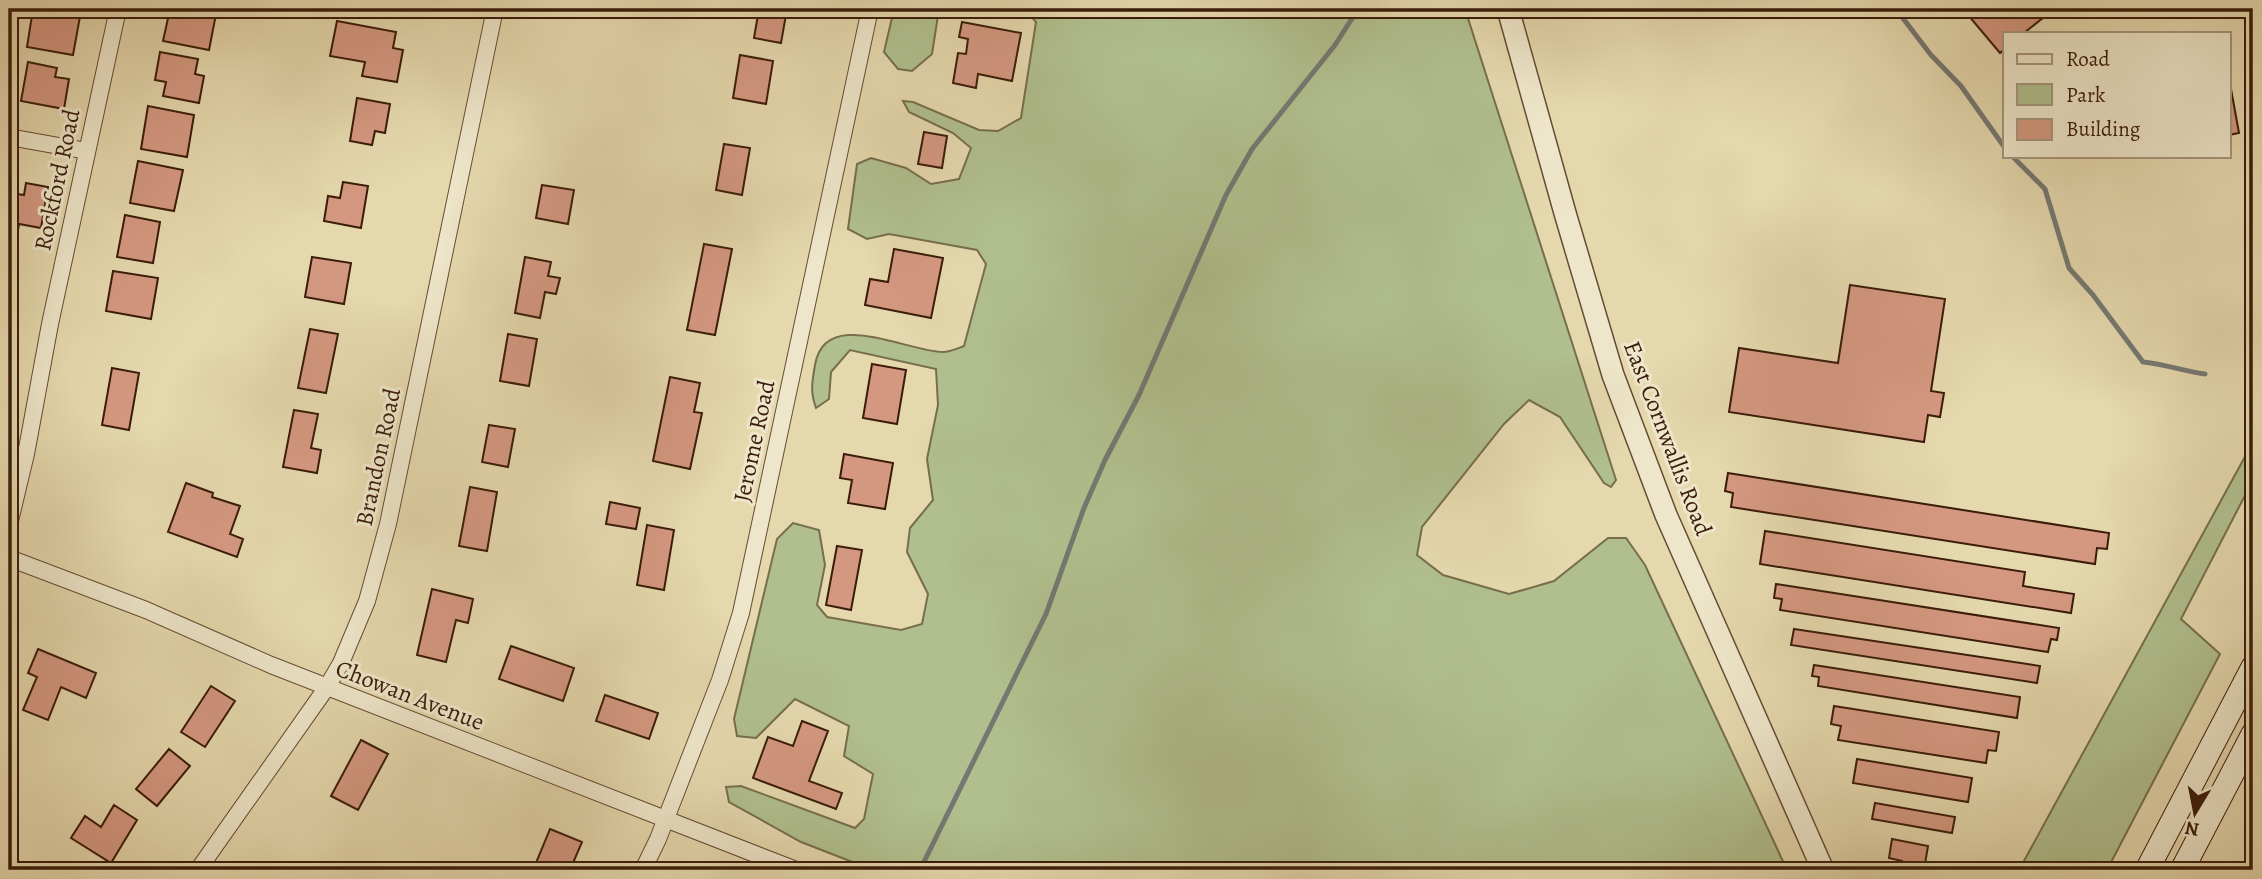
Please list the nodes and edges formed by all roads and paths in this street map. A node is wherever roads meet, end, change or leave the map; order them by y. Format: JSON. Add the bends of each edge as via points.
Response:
{"nodes":[{"id":1,"x":118,"y":9,"type":"edge"},
{"id":2,"x":495,"y":9,"type":"edge"},
{"id":3,"x":870,"y":9,"type":"edge"},
{"id":4,"x":1508,"y":9,"type":"edge"},
{"id":5,"x":9,"y":137,"type":"edge"},
{"id":6,"x":87,"y":151,"type":"junction"},
{"id":7,"x":9,"y":525,"type":"edge"},
{"id":8,"x":9,"y":558,"type":"edge"},
{"id":9,"x":2253,"y":667,"type":"edge"},
{"id":10,"x":327,"y":687,"type":"junction"},
{"id":11,"x":2253,"y":734,"type":"edge"},
{"id":12,"x":666,"y":818,"type":"junction"},
{"id":13,"x":198,"y":870,"type":"edge"},
{"id":14,"x":643,"y":870,"type":"edge"},
{"id":15,"x":796,"y":870,"type":"edge"},
{"id":16,"x":1823,"y":870,"type":"edge"},
{"id":17,"x":2147,"y":870,"type":"edge"},
{"id":18,"x":2182,"y":870,"type":"edge"}],
"edges":[{"from":1,"to":6,"type":"street","name":"Rockford Road"},
{"from":2,"to":10,"type":"street","name":"Brandon Road","via":[[388,524],[367,601]]},
{"from":3,"to":12,"type":"street","name":"Jerome Road","via":[[741,613]]},
{"from":4,"to":16,"type":"street","name":"East Cornwallis Road","via":[[1613,375],[1666,515]]},
{"from":5,"to":6,"type":"street"},
{"from":6,"to":7,"type":"street","name":"Rockford Road"},
{"from":8,"to":10,"type":"street","name":"Chowan Avenue"},
{"from":9,"to":17,"type":"main road"},
{"from":10,"to":12,"type":"street","name":"Chowan Avenue"},
{"from":10,"to":13,"type":"street","name":"Brandon Road"},
{"from":11,"to":18,"type":"main road"},
{"from":12,"to":14,"type":"street","name":"Jerome Road"},
{"from":12,"to":15,"type":"street","name":"Chowan Avenue"}]}
